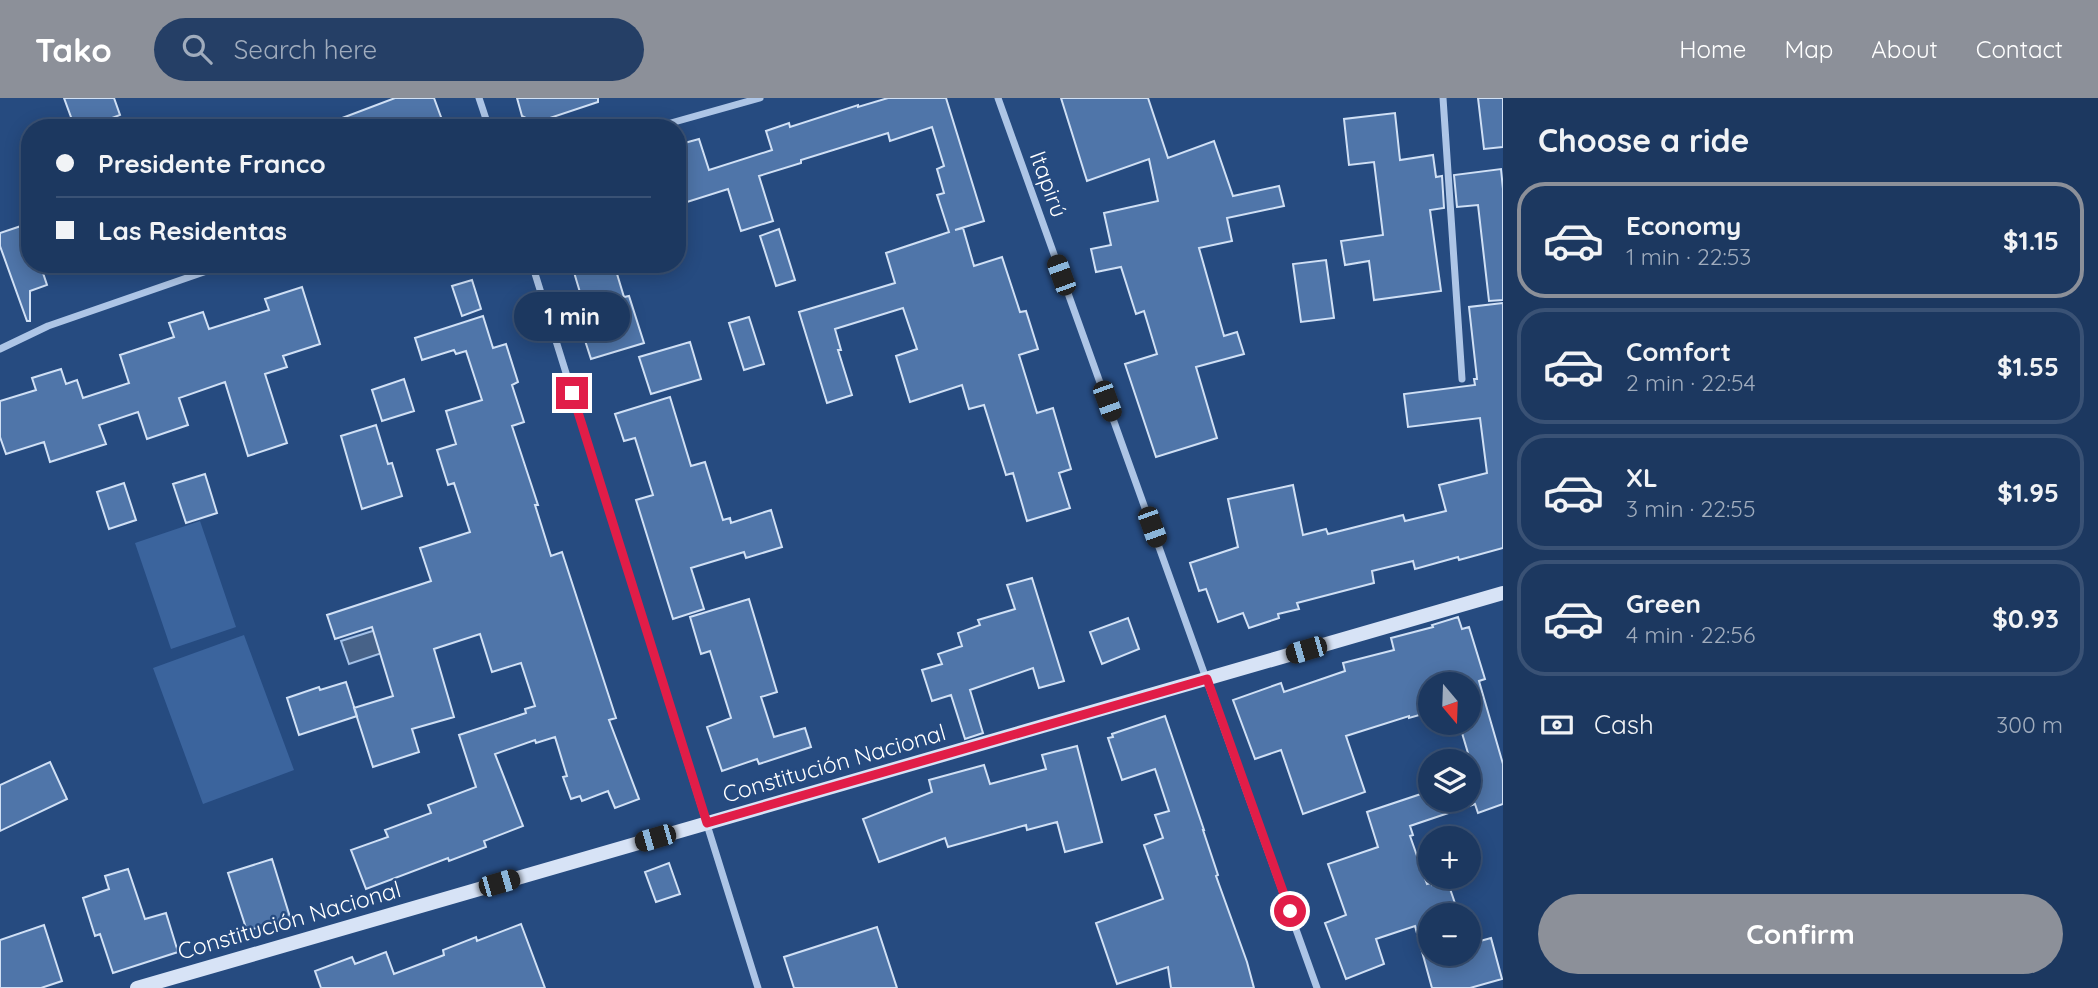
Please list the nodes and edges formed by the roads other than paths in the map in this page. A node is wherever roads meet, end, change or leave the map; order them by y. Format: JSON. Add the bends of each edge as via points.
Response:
{"nodes":[{"id":1,"x":479,"y":98,"type":"edge"},
{"id":2,"x":760,"y":98,"type":"edge"},
{"id":3,"x":998,"y":98,"type":"edge"},
{"id":4,"x":1443,"y":98,"type":"edge"},
{"id":5,"x":486,"y":119,"type":"edge"},
{"id":6,"x":685,"y":119,"type":"edge"},
{"id":7,"x":201,"y":273,"type":"edge"},
{"id":8,"x":535,"y":273,"type":"edge"},
{"id":9,"x":0,"y":349,"type":"edge"},
{"id":10,"x":1462,"y":379,"type":"dead end"},
{"id":11,"x":1503,"y":593,"type":"edge"},
{"id":12,"x":1207,"y":679,"type":"junction"},
{"id":13,"x":707,"y":823,"type":"junction"},
{"id":14,"x":136,"y":988,"type":"edge"},
{"id":15,"x":758,"y":988,"type":"edge"},
{"id":16,"x":1317,"y":988,"type":"edge"}],
"edges":[{"from":1,"to":5,"type":"street"},
{"from":2,"to":6,"type":"street"},
{"from":3,"to":12,"type":"street","name":"Itapirú"},
{"from":4,"to":10,"type":"street"},
{"from":7,"to":9,"type":"street","via":[[48,326]]},
{"from":8,"to":13,"type":"street"},
{"from":11,"to":12,"type":"street","name":"Constitución Nacional"},
{"from":12,"to":13,"type":"street","name":"Constitución Nacional"},
{"from":12,"to":16,"type":"street","name":"Itapirú"},
{"from":13,"to":14,"type":"street","name":"Constitución Nacional"},
{"from":13,"to":15,"type":"street"}]}
